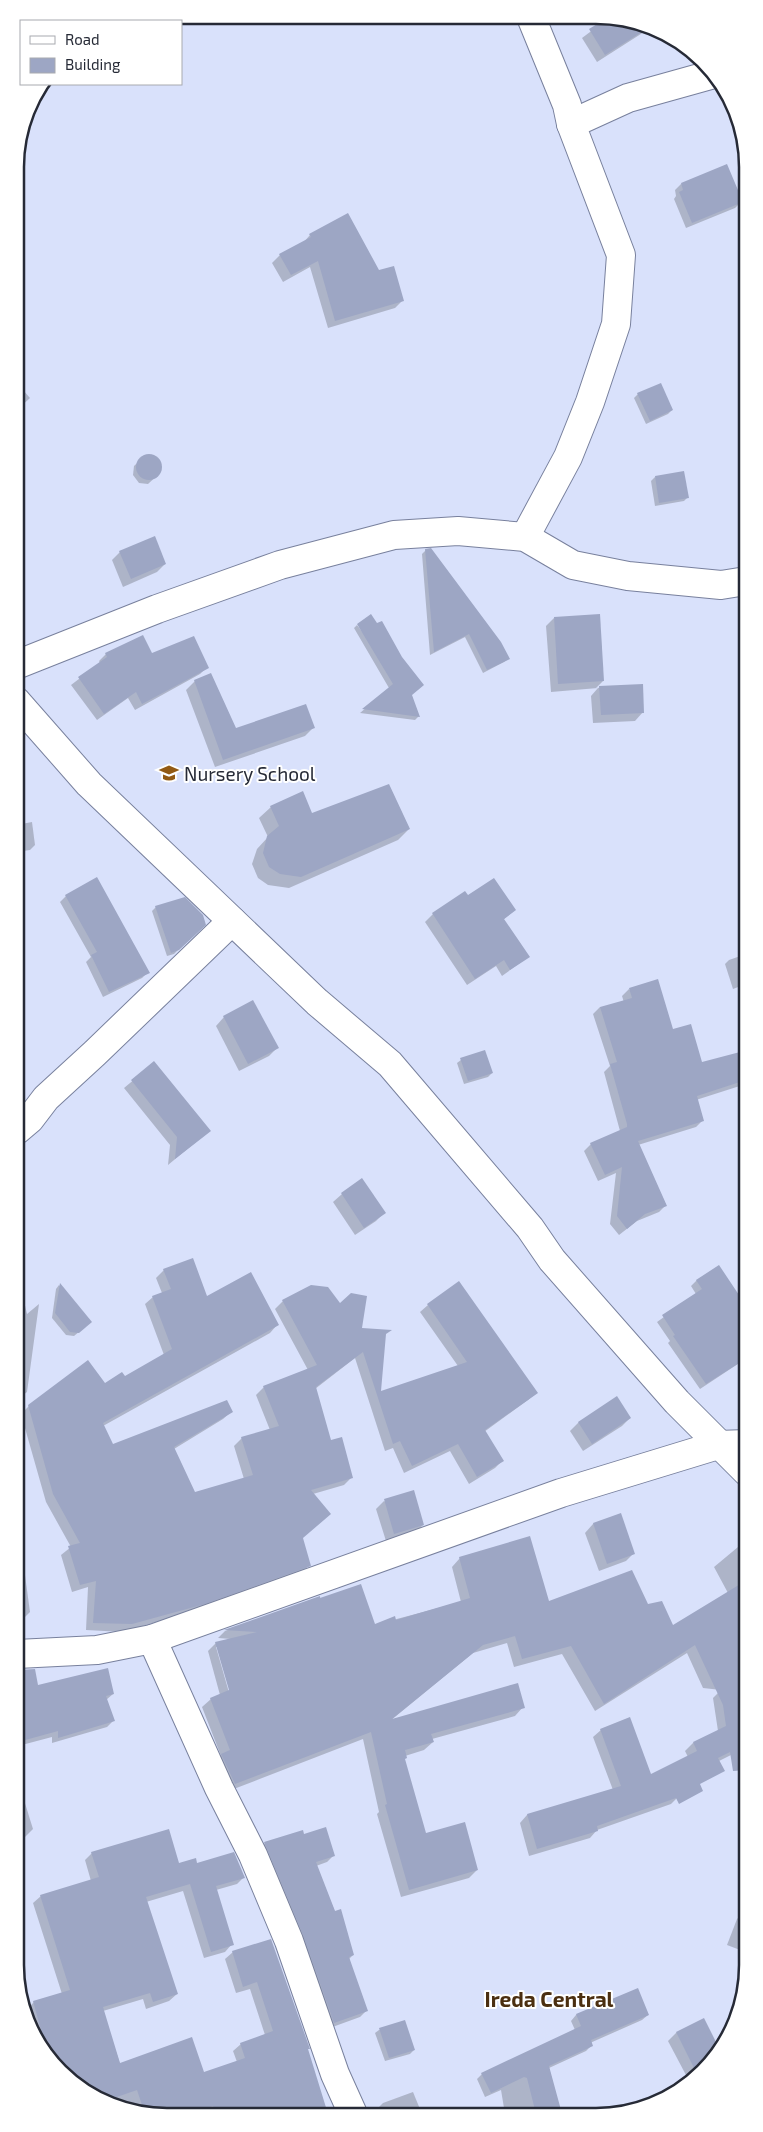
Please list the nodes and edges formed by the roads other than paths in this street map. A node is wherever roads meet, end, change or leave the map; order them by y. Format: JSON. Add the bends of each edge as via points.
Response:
{"nodes":[{"id":1,"x":534,"y":24,"type":"edge"},
{"id":2,"x":706,"y":76,"type":"edge"},
{"id":3,"x":571,"y":124,"type":"junction"},
{"id":4,"x":525,"y":537,"type":"junction"},
{"id":5,"x":739,"y":582,"type":"edge"},
{"id":6,"x":24,"y":662,"type":"edge"},
{"id":7,"x":24,"y":711,"type":"edge"},
{"id":8,"x":232,"y":921,"type":"junction"},
{"id":9,"x":24,"y":1124,"type":"edge"},
{"id":10,"x":739,"y":1444,"type":"edge"},
{"id":11,"x":718,"y":1445,"type":"junction"},
{"id":12,"x":739,"y":1465,"type":"edge"},
{"id":13,"x":152,"y":1639,"type":"junction"},
{"id":14,"x":24,"y":1654,"type":"edge"},
{"id":15,"x":350,"y":2108,"type":"edge"}],
"edges":[{"from":1,"to":3,"type":"street","via":[[567,105]]},
{"from":2,"to":3,"type":"street","via":[[628,98]]},
{"from":3,"to":4,"type":"street","via":[[622,255],[616,324],[568,457]]},
{"from":4,"to":5,"type":"street","via":[[573,565],[628,576],[721,584]]},
{"from":4,"to":6,"type":"street","via":[[458,531],[394,535],[280,565]]},
{"from":7,"to":8,"type":"street","via":[[89,784]]},
{"from":8,"to":9,"type":"street","via":[[46,1098]]},
{"from":8,"to":11,"type":"street","via":[[317,1002],[390,1064],[530,1228],[552,1260]]},
{"from":10,"to":11,"type":"street"},
{"from":11,"to":12,"type":"street"},
{"from":11,"to":13,"type":"street","via":[[561,1493]]},
{"from":13,"to":14,"type":"street","via":[[97,1650]]},
{"from":13,"to":15,"type":"street","via":[[253,1855],[289,1941],[335,2074]]}]}
